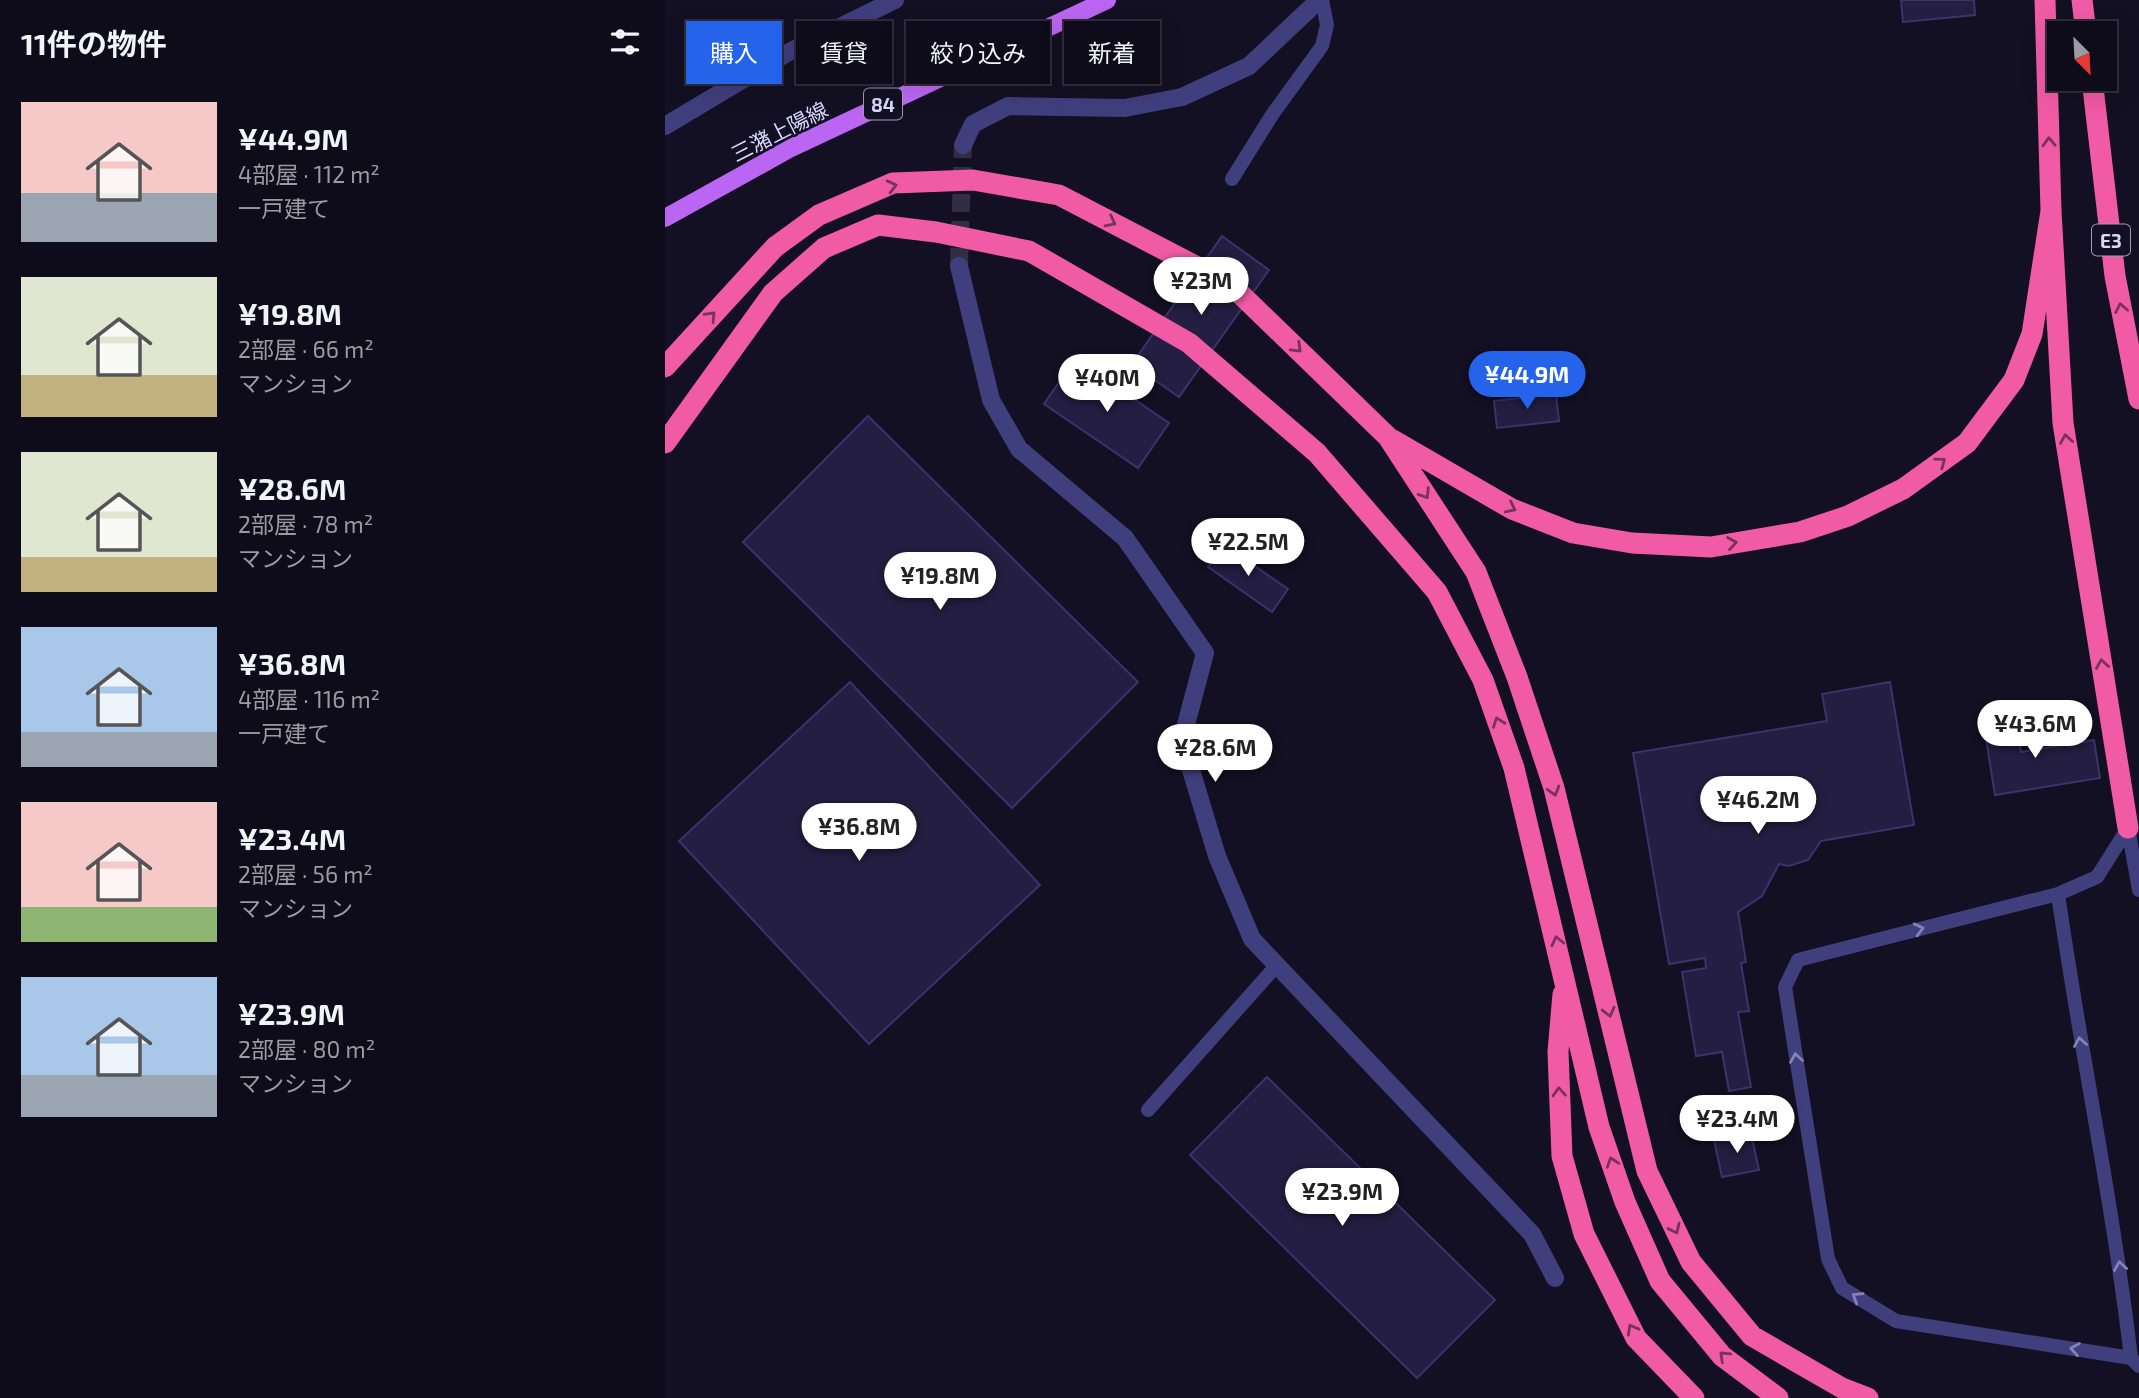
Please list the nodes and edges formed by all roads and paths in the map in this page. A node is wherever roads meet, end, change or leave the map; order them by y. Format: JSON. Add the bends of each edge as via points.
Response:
{"nodes":[{"id":1,"x":895,"y":0,"type":"edge"},
{"id":2,"x":1107,"y":0,"type":"edge"},
{"id":3,"x":1320,"y":0,"type":"edge"},
{"id":4,"x":2045,"y":0,"type":"edge"},
{"id":5,"x":2082,"y":0,"type":"edge"},
{"id":6,"x":2085,"y":21,"type":"edge"},
{"id":7,"x":2093,"y":91,"type":"edge"},
{"id":8,"x":665,"y":126,"type":"edge"},
{"id":9,"x":963,"y":145,"type":"tunnel mouth"},
{"id":10,"x":1232,"y":179,"type":"dead end"},
{"id":11,"x":2051,"y":211,"type":"junction"},
{"id":12,"x":665,"y":218,"type":"edge"},
{"id":13,"x":960,"y":266,"type":"tunnel mouth"},
{"id":14,"x":665,"y":367,"type":"edge"},
{"id":15,"x":2139,"y":399,"type":"edge"},
{"id":16,"x":1388,"y":437,"type":"junction"},
{"id":17,"x":665,"y":443,"type":"edge"},
{"id":18,"x":2128,"y":828,"type":"junction"},
{"id":19,"x":2139,"y":890,"type":"edge"},
{"id":20,"x":2058,"y":894,"type":"junction"},
{"id":21,"x":1277,"y":965,"type":"junction"},
{"id":22,"x":1565,"y":974,"type":"junction"},
{"id":23,"x":1149,"y":1110,"type":"dead end"},
{"id":24,"x":1555,"y":1278,"type":"dead end"},
{"id":25,"x":2135,"y":1362,"type":"edge"},
{"id":26,"x":1694,"y":1398,"type":"edge"},
{"id":27,"x":1778,"y":1398,"type":"edge"},
{"id":28,"x":1868,"y":1398,"type":"edge"}],
"edges":[{"from":1,"to":8,"type":"street","via":[[787,53]]},
{"from":2,"to":12,"type":"main road","name":"三潴上陽線","number":"84","via":[[791,148]]},
{"from":3,"to":9,"type":"street","via":[[1249,66],[1182,97],[1125,108],[1007,106],[972,124]]},
{"from":3,"to":10,"type":"lane","via":[[1327,25],[1322,46]]},
{"from":11,"to":4,"type":"highway","one_way":true},
{"from":5,"to":6,"type":"highway"},
{"from":15,"to":7,"type":"highway","number":"E3","one_way":true,"via":[[2115,276]]},
{"from":16,"to":11,"type":"highway","one_way":true,"via":[[1512,509],[1573,533],[1632,543],[1711,547],[1800,532],[1848,516],[1903,489],[1967,443],[2014,380],[2032,334]]},
{"from":18,"to":11,"type":"highway","one_way":true,"via":[[2063,423]]},
{"from":13,"to":21,"type":"street","via":[[991,400],[1019,449],[1125,538],[1205,653],[1182,740],[1217,856],[1252,939]]},
{"from":14,"to":16,"type":"highway","one_way":true,"via":[[775,247],[819,215],[893,183],[973,180],[1059,195],[1230,284]]},
{"from":16,"to":28,"type":"highway","one_way":true,"via":[[1476,572],[1517,677],[1553,788],[1647,1171],[1691,1262],[1752,1336]]},
{"from":22,"to":17,"type":"highway","one_way":true,"via":[[1514,768],[1483,680],[1437,592],[1317,453],[1189,343],[1029,251],[878,225],[824,248],[773,293]]},
{"from":18,"to":19,"type":"lane"},
{"from":18,"to":20,"type":"lane","via":[[2097,877]]},
{"from":25,"to":20,"type":"lane","one_way":true},
{"from":25,"to":20,"type":"lane","one_way":true,"via":[[1896,1321],[1842,1288],[1828,1258],[1785,986],[1798,960]]},
{"from":21,"to":23,"type":"lane"},
{"from":21,"to":24,"type":"street","via":[[1532,1234]]},
{"from":26,"to":22,"type":"highway","one_way":true,"via":[[1636,1338],[1584,1234],[1562,1156],[1558,1052]]},
{"from":27,"to":22,"type":"highway","one_way":true,"via":[[1722,1356],[1660,1281],[1599,1127]]}]}
